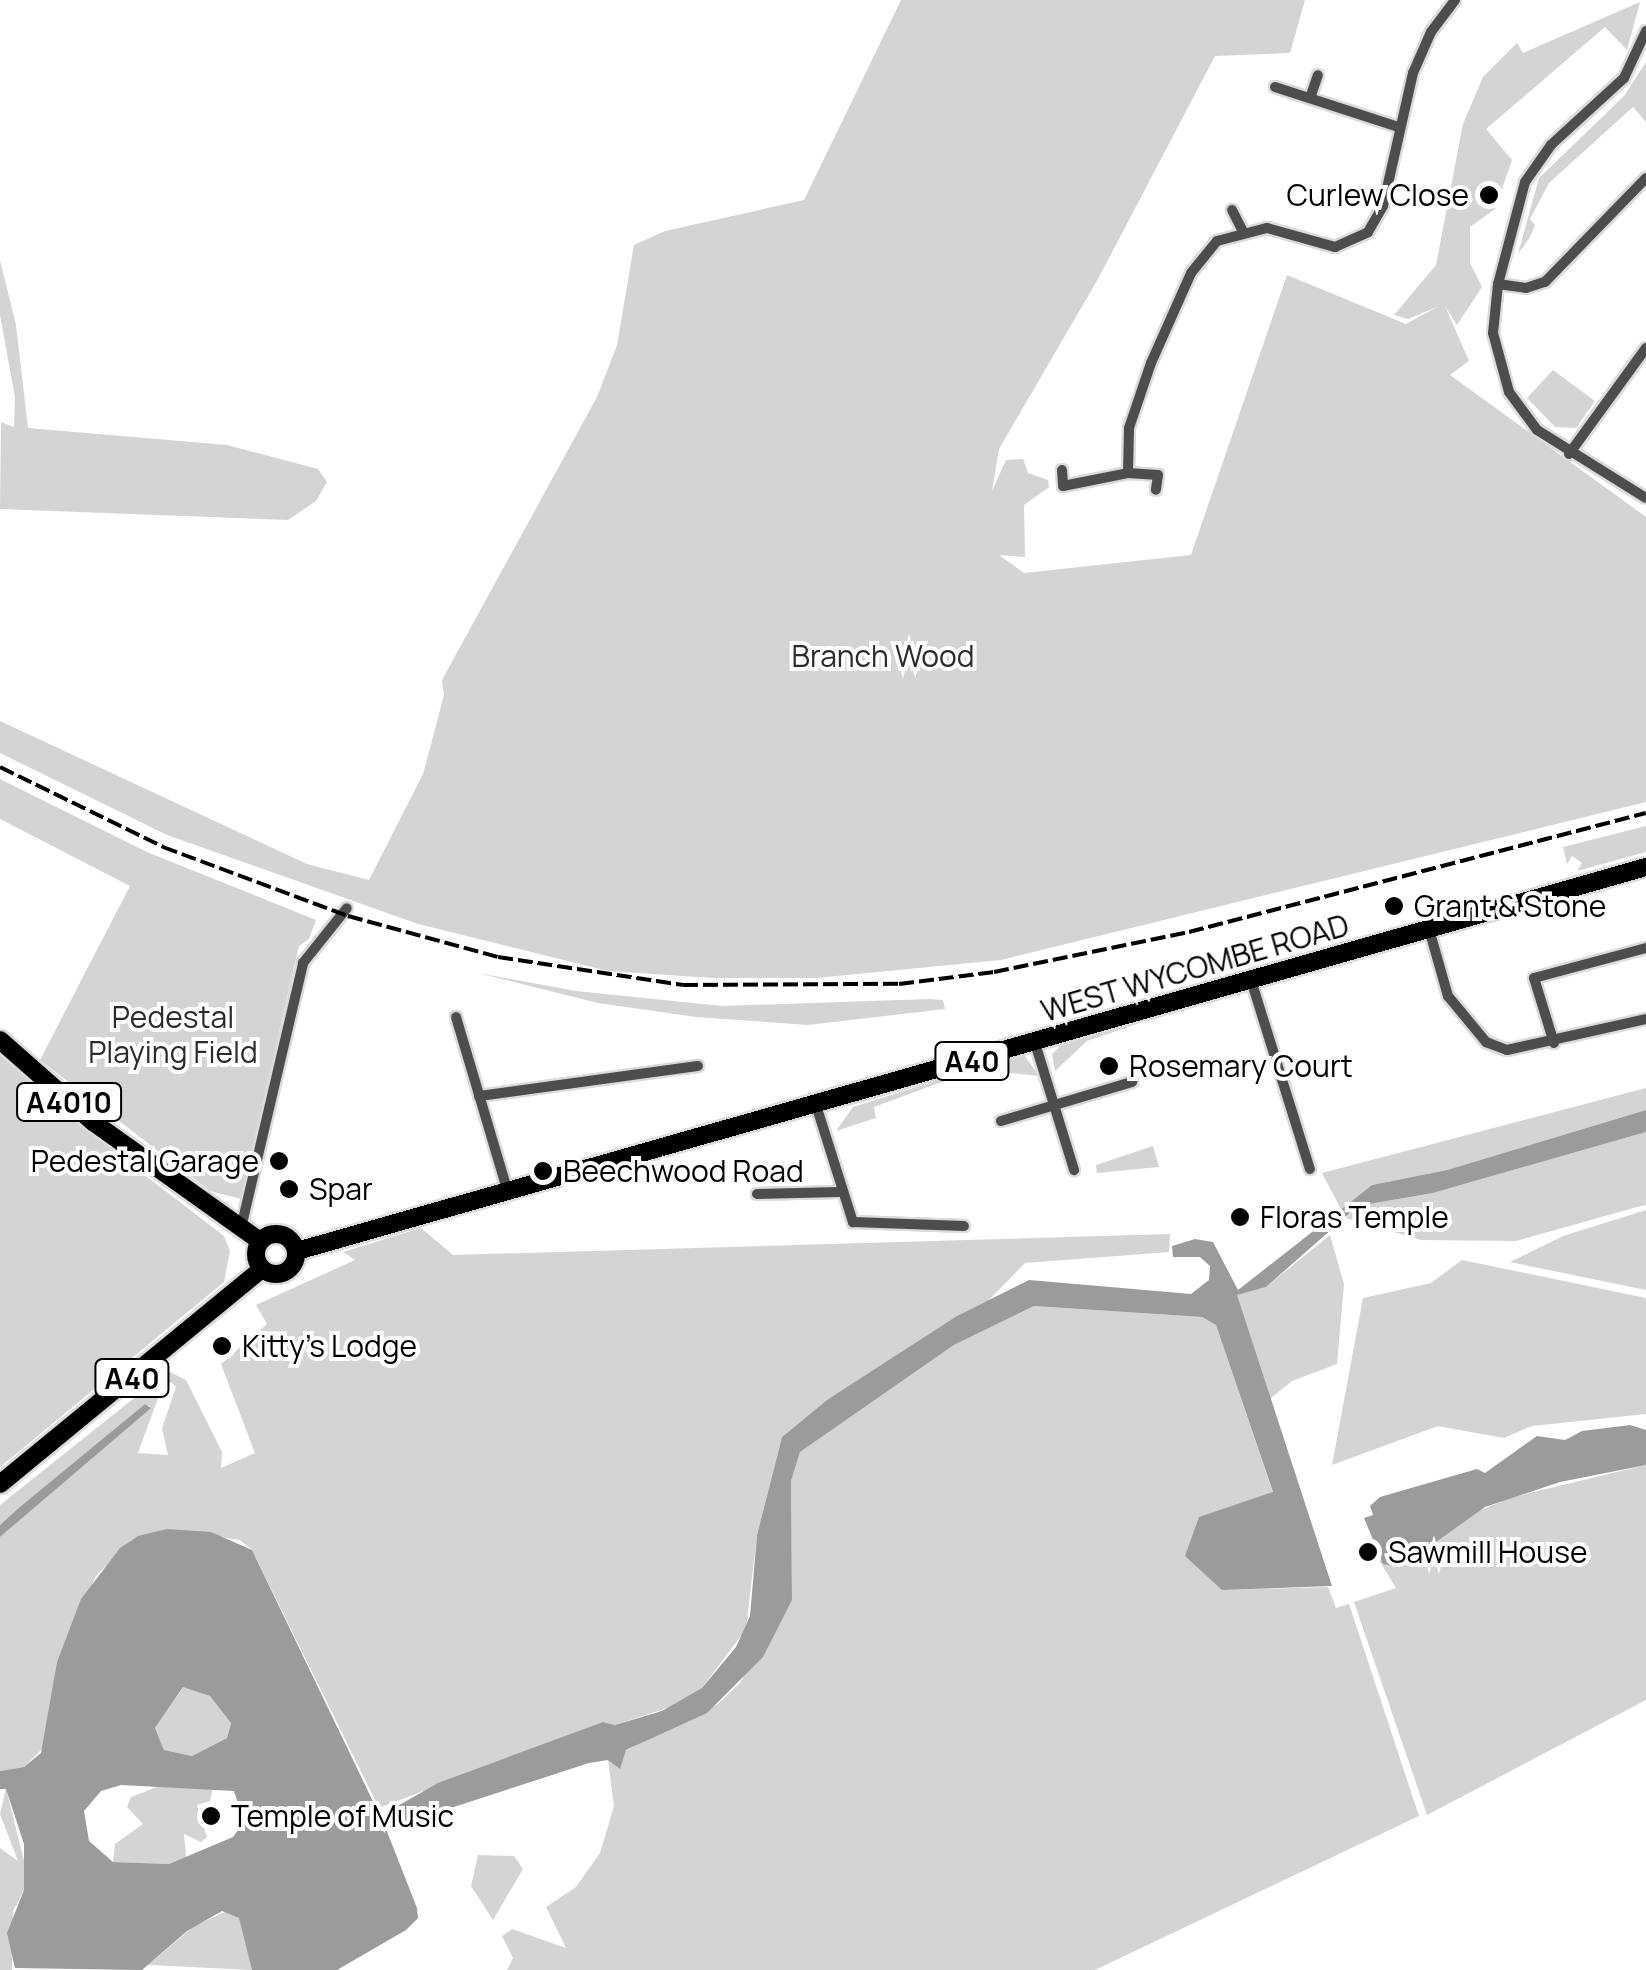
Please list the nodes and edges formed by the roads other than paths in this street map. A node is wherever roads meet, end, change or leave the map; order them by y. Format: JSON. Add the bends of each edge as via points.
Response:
{"nodes":[{"id":1,"x":1454,"y":0,"type":"edge"},
{"id":2,"x":1646,"y":31,"type":"edge"},
{"id":3,"x":1318,"y":75,"type":"dead end"},
{"id":4,"x":1275,"y":87,"type":"dead end"},
{"id":5,"x":1310,"y":98,"type":"junction"},
{"id":6,"x":1398,"y":127,"type":"junction"},
{"id":7,"x":1646,"y":178,"type":"edge"},
{"id":8,"x":1232,"y":210,"type":"dead end"},
{"id":9,"x":1242,"y":230,"type":"junction"},
{"id":10,"x":1498,"y":284,"type":"junction"},
{"id":11,"x":1646,"y":348,"type":"edge"},
{"id":12,"x":1569,"y":454,"type":"junction"},
{"id":13,"x":1062,"y":470,"type":"dead end"},
{"id":14,"x":1128,"y":473,"type":"junction"},
{"id":15,"x":1156,"y":490,"type":"dead end"},
{"id":16,"x":1646,"y":498,"type":"edge"},
{"id":17,"x":1646,"y":868,"type":"edge"},
{"id":18,"x":347,"y":908,"type":"dead end"},
{"id":19,"x":1428,"y":929,"type":"junction"},
{"id":20,"x":1646,"y":948,"type":"edge"},
{"id":21,"x":1251,"y":980,"type":"junction"},
{"id":22,"x":456,"y":1017,"type":"dead end"},
{"id":23,"x":1646,"y":1018,"type":"edge"},
{"id":24,"x":0,"y":1040,"type":"edge"},
{"id":25,"x":1035,"y":1043,"type":"junction"},
{"id":26,"x":1554,"y":1043,"type":"junction"},
{"id":27,"x":698,"y":1066,"type":"dead end"},
{"id":28,"x":1132,"y":1082,"type":"dead end"},
{"id":29,"x":480,"y":1096,"type":"junction"},
{"id":30,"x":816,"y":1105,"type":"junction"},
{"id":31,"x":1054,"y":1105,"type":"junction"},
{"id":32,"x":1001,"y":1121,"type":"dead end"},
{"id":33,"x":1310,"y":1169,"type":"dead end"},
{"id":34,"x":1074,"y":1170,"type":"dead end"},
{"id":35,"x":839,"y":1192,"type":"junction"},
{"id":36,"x":508,"y":1193,"type":"junction"},
{"id":37,"x":756,"y":1194,"type":"dead end"},
{"id":38,"x":964,"y":1226,"type":"dead end"},
{"id":39,"x":242,"y":1228,"type":"junction"},
{"id":40,"x":260,"y":1241,"type":"junction"},
{"id":41,"x":296,"y":1251,"type":"junction"},
{"id":42,"x":262,"y":1269,"type":"junction"},
{"id":43,"x":0,"y":1484,"type":"edge"}],
"edges":[{"from":1,"to":6,"type":"street","via":[[1422,52]]},
{"from":2,"to":10,"type":"street","via":[[1624,78],[1532,170]]},
{"from":3,"to":5,"type":"street"},
{"from":4,"to":5,"type":"street"},
{"from":5,"to":6,"type":"street"},
{"from":6,"to":9,"type":"street","via":[[1383,206],[1357,239],[1335,247],[1267,228]]},
{"from":7,"to":10,"type":"street","via":[[1545,282],[1526,288]]},
{"from":8,"to":9,"type":"street"},
{"from":9,"to":14,"type":"street","via":[[1207,249],[1180,296],[1132,414]]},
{"from":10,"to":12,"type":"street","via":[[1493,333],[1502,378],[1524,416]]},
{"from":11,"to":12,"type":"street"},
{"from":12,"to":16,"type":"street"},
{"from":13,"to":14,"type":"street","via":[[1063,486]]},
{"from":14,"to":15,"type":"street","via":[[1158,475]]},
{"from":17,"to":19,"type":"main road","name":"WEST WYCOMBE ROAD","number":"A40"},
{"from":18,"to":39,"type":"street","via":[[303,964]]},
{"from":19,"to":21,"type":"main road","name":"WEST WYCOMBE ROAD","number":"A40"},
{"from":19,"to":26,"type":"street","via":[[1448,996],[1469,1027],[1507,1050]]},
{"from":20,"to":26,"type":"street","via":[[1534,978]]},
{"from":21,"to":25,"type":"main road","name":"WEST WYCOMBE ROAD","number":"A40"},
{"from":21,"to":33,"type":"street"},
{"from":22,"to":29,"type":"street"},
{"from":23,"to":26,"type":"street"},
{"from":24,"to":39,"type":"main road","number":"A4010","via":[[94,1122]]},
{"from":25,"to":30,"type":"main road","name":"WEST WYCOMBE ROAD","number":"A40"},
{"from":25,"to":31,"type":"street"},
{"from":27,"to":29,"type":"street"},
{"from":28,"to":31,"type":"street"},
{"from":29,"to":36,"type":"street"},
{"from":30,"to":35,"type":"street"},
{"from":30,"to":36,"type":"main road","name":"WEST WYCOMBE ROAD","number":"A40"},
{"from":31,"to":32,"type":"street"},
{"from":31,"to":34,"type":"street"},
{"from":35,"to":37,"type":"street"},
{"from":35,"to":38,"type":"street","via":[[853,1222]]},
{"from":36,"to":41,"type":"main road","name":"WEST WYCOMBE ROAD","number":"A40"},
{"from":39,"to":40,"type":"main road","number":"A4010"},
{"from":40,"to":41,"type":"main road","via":[[278,1233]]},
{"from":40,"to":42,"type":"main road"},
{"from":41,"to":42,"type":"main road","number":"A40","via":[[288,1271]]},
{"from":42,"to":43,"type":"main road","number":"A40"}]}
